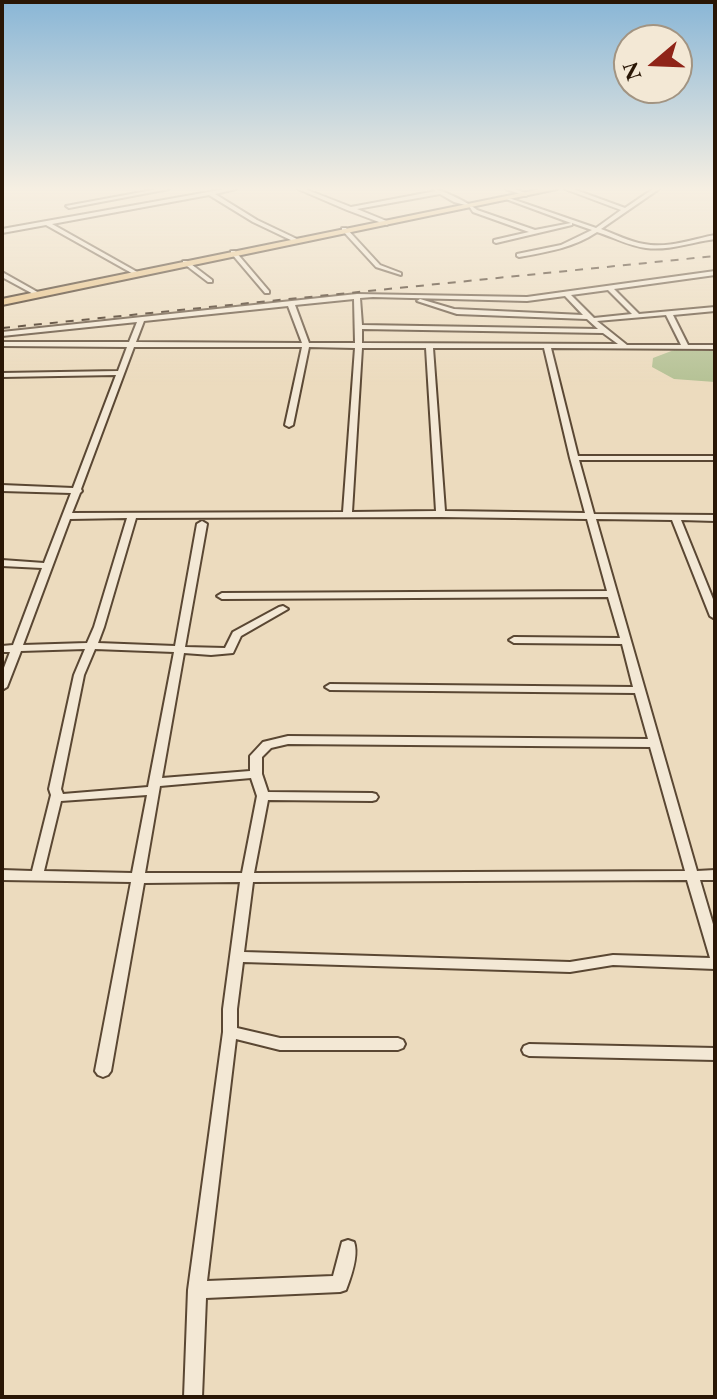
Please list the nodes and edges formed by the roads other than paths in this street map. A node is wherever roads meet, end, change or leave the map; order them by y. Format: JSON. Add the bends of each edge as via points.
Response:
{"nodes":[{"id":1,"x":102,"y":254,"type":"edge"},
{"id":2,"x":229,"y":254,"type":"edge"},
{"id":3,"x":236,"y":254,"type":"edge"},
{"id":4,"x":365,"y":254,"type":"edge"},
{"id":5,"x":523,"y":254,"type":"edge"},
{"id":6,"x":519,"y":255,"type":"dead end"},
{"id":7,"x":187,"y":263,"type":"junction"},
{"id":8,"x":715,"y":273,"type":"edge"},
{"id":9,"x":2,"y":274,"type":"edge"},
{"id":10,"x":136,"y":274,"type":"junction"},
{"id":11,"x":399,"y":274,"type":"dead end"},
{"id":12,"x":210,"y":281,"type":"dead end"},
{"id":13,"x":610,"y":289,"type":"junction"},
{"id":14,"x":267,"y":292,"type":"dead end"},
{"id":15,"x":38,"y":294,"type":"junction"},
{"id":16,"x":567,"y":294,"type":"junction"},
{"id":17,"x":383,"y":295,"type":"junction"},
{"id":18,"x":357,"y":296,"type":"junction"},
{"id":19,"x":2,"y":301,"type":"edge"},
{"id":20,"x":291,"y":304,"type":"junction"},
{"id":21,"x":715,"y":309,"type":"edge"},
{"id":22,"x":454,"y":311,"type":"junction"},
{"id":23,"x":669,"y":314,"type":"junction"},
{"id":24,"x":639,"y":317,"type":"junction"},
{"id":25,"x":590,"y":319,"type":"junction"},
{"id":26,"x":141,"y":320,"type":"junction"},
{"id":27,"x":359,"y":327,"type":"junction"},
{"id":28,"x":474,"y":327,"type":"junction"},
{"id":29,"x":603,"y":331,"type":"junction"},
{"id":30,"x":2,"y":334,"type":"edge"},
{"id":31,"x":2,"y":344,"type":"edge"},
{"id":32,"x":132,"y":344,"type":"junction"},
{"id":33,"x":306,"y":344,"type":"junction"},
{"id":34,"x":359,"y":345,"type":"junction"},
{"id":35,"x":429,"y":346,"type":"junction"},
{"id":36,"x":485,"y":347,"type":"junction"},
{"id":37,"x":547,"y":347,"type":"junction"},
{"id":38,"x":627,"y":347,"type":"junction"},
{"id":39,"x":686,"y":347,"type":"junction"},
{"id":40,"x":715,"y":347,"type":"edge"},
{"id":41,"x":119,"y":373,"type":"junction"},
{"id":42,"x":2,"y":375,"type":"edge"},
{"id":43,"x":289,"y":425,"type":"dead end"},
{"id":44,"x":574,"y":458,"type":"junction"},
{"id":45,"x":715,"y":458,"type":"edge"},
{"id":46,"x":2,"y":488,"type":"edge"},
{"id":47,"x":78,"y":491,"type":"junction"},
{"id":48,"x":441,"y":514,"type":"junction"},
{"id":49,"x":347,"y":515,"type":"junction"},
{"id":50,"x":69,"y":516,"type":"junction"},
{"id":51,"x":132,"y":516,"type":"junction"},
{"id":52,"x":592,"y":516,"type":"junction"},
{"id":53,"x":676,"y":518,"type":"junction"},
{"id":54,"x":715,"y":518,"type":"edge"},
{"id":55,"x":202,"y":524,"type":"dead end"},
{"id":56,"x":2,"y":563,"type":"edge"},
{"id":57,"x":49,"y":566,"type":"junction"},
{"id":58,"x":614,"y":594,"type":"junction"},
{"id":59,"x":222,"y":596,"type":"dead end"},
{"id":60,"x":283,"y":609,"type":"dead end"},
{"id":61,"x":715,"y":616,"type":"edge"},
{"id":62,"x":514,"y":640,"type":"dead end"},
{"id":63,"x":627,"y":641,"type":"junction"},
{"id":64,"x":90,"y":647,"type":"junction"},
{"id":65,"x":17,"y":648,"type":"junction"},
{"id":66,"x":2,"y":649,"type":"edge"},
{"id":67,"x":179,"y":651,"type":"junction"},
{"id":68,"x":2,"y":687,"type":"edge"},
{"id":69,"x":330,"y":687,"type":"dead end"},
{"id":70,"x":639,"y":690,"type":"junction"},
{"id":71,"x":656,"y":743,"type":"junction"},
{"id":72,"x":256,"y":774,"type":"junction"},
{"id":73,"x":155,"y":786,"type":"junction"},
{"id":74,"x":57,"y":795,"type":"junction"},
{"id":75,"x":263,"y":796,"type":"junction"},
{"id":76,"x":372,"y":797,"type":"dead end"},
{"id":77,"x":2,"y":875,"type":"edge"},
{"id":78,"x":37,"y":875,"type":"junction"},
{"id":79,"x":694,"y":875,"type":"junction"},
{"id":80,"x":715,"y":875,"type":"edge"},
{"id":81,"x":138,"y":878,"type":"junction"},
{"id":82,"x":247,"y":878,"type":"junction"},
{"id":83,"x":715,"y":955,"type":"edge"},
{"id":84,"x":237,"y":957,"type":"junction"},
{"id":85,"x":715,"y":964,"type":"edge"},
{"id":86,"x":230,"y":1032,"type":"junction"},
{"id":87,"x":398,"y":1044,"type":"dead end"},
{"id":88,"x":529,"y":1050,"type":"dead end"},
{"id":89,"x":715,"y":1054,"type":"edge"},
{"id":90,"x":103,"y":1071,"type":"dead end"},
{"id":91,"x":348,"y":1248,"type":"dead end"},
{"id":92,"x":197,"y":1290,"type":"junction"},
{"id":93,"x":193,"y":1397,"type":"edge"}],
"edges":[{"from":1,"to":10,"type":"street"},
{"from":2,"to":7,"type":"highway"},
{"from":3,"to":14,"type":"street"},
{"from":4,"to":11,"type":"street"},
{"from":5,"to":6,"type":"street"},
{"from":7,"to":10,"type":"highway"},
{"from":7,"to":12,"type":"street"},
{"from":8,"to":13,"type":"street"},
{"from":9,"to":15,"type":"street"},
{"from":10,"to":15,"type":"highway"},
{"from":13,"to":16,"type":"street"},
{"from":13,"to":24,"type":"street"},
{"from":15,"to":19,"type":"highway"},
{"from":16,"to":17,"type":"street","via":[[500,300]]},
{"from":16,"to":25,"type":"street"},
{"from":17,"to":18,"type":"street"},
{"from":17,"to":22,"type":"street"},
{"from":18,"to":20,"type":"street"},
{"from":18,"to":27,"type":"street"},
{"from":20,"to":26,"type":"street"},
{"from":20,"to":33,"type":"street"},
{"from":21,"to":23,"type":"street"},
{"from":22,"to":25,"type":"street"},
{"from":22,"to":28,"type":"street"},
{"from":23,"to":24,"type":"street"},
{"from":23,"to":39,"type":"street"},
{"from":24,"to":25,"type":"street"},
{"from":25,"to":29,"type":"street"},
{"from":26,"to":30,"type":"street"},
{"from":26,"to":32,"type":"street"},
{"from":27,"to":28,"type":"street"},
{"from":27,"to":34,"type":"street"},
{"from":28,"to":29,"type":"street"},
{"from":28,"to":36,"type":"street"},
{"from":29,"to":38,"type":"street"},
{"from":31,"to":32,"type":"street"},
{"from":32,"to":33,"type":"street"},
{"from":32,"to":41,"type":"street"},
{"from":33,"to":34,"type":"street"},
{"from":33,"to":43,"type":"street"},
{"from":34,"to":35,"type":"street"},
{"from":34,"to":49,"type":"street"},
{"from":35,"to":36,"type":"street"},
{"from":35,"to":48,"type":"street"},
{"from":36,"to":37,"type":"street"},
{"from":37,"to":38,"type":"street"},
{"from":37,"to":44,"type":"street"},
{"from":38,"to":39,"type":"street"},
{"from":39,"to":40,"type":"street"},
{"from":41,"to":42,"type":"street"},
{"from":41,"to":47,"type":"street"},
{"from":44,"to":45,"type":"street"},
{"from":44,"to":52,"type":"street"},
{"from":46,"to":47,"type":"street"},
{"from":47,"to":50,"type":"street"},
{"from":48,"to":49,"type":"street"},
{"from":48,"to":52,"type":"street"},
{"from":49,"to":51,"type":"street"},
{"from":50,"to":51,"type":"street"},
{"from":50,"to":57,"type":"street"},
{"from":51,"to":64,"type":"street"},
{"from":52,"to":53,"type":"street"},
{"from":52,"to":58,"type":"street"},
{"from":53,"to":54,"type":"street"},
{"from":53,"to":61,"type":"street"},
{"from":55,"to":67,"type":"street"},
{"from":56,"to":57,"type":"street"},
{"from":57,"to":65,"type":"street"},
{"from":58,"to":59,"type":"street"},
{"from":58,"to":63,"type":"street"},
{"from":60,"to":67,"type":"street","via":[[237,634],[229,651]]},
{"from":62,"to":63,"type":"street"},
{"from":63,"to":70,"type":"street"},
{"from":64,"to":65,"type":"street"},
{"from":64,"to":67,"type":"street"},
{"from":64,"to":74,"type":"street","via":[[79,675]]},
{"from":65,"to":66,"type":"street"},
{"from":65,"to":68,"type":"street"},
{"from":67,"to":73,"type":"street"},
{"from":69,"to":70,"type":"street"},
{"from":70,"to":71,"type":"street"},
{"from":71,"to":72,"type":"street","via":[[288,740],[267,745],[256,756]]},
{"from":71,"to":79,"type":"street"},
{"from":72,"to":73,"type":"street"},
{"from":72,"to":75,"type":"street"},
{"from":73,"to":74,"type":"street"},
{"from":73,"to":81,"type":"street"},
{"from":74,"to":78,"type":"street"},
{"from":75,"to":76,"type":"street"},
{"from":75,"to":82,"type":"street"},
{"from":77,"to":78,"type":"street"},
{"from":78,"to":81,"type":"street"},
{"from":79,"to":80,"type":"street"},
{"from":79,"to":82,"type":"street"},
{"from":79,"to":83,"type":"street"},
{"from":81,"to":82,"type":"street"},
{"from":81,"to":90,"type":"street"},
{"from":82,"to":84,"type":"street"},
{"from":84,"to":85,"type":"street","via":[[570,967],[613,960]]},
{"from":84,"to":86,"type":"street"},
{"from":86,"to":87,"type":"street","via":[[280,1044]]},
{"from":86,"to":92,"type":"street"},
{"from":88,"to":89,"type":"street"},
{"from":91,"to":92,"type":"street","via":[[340,1284]]},
{"from":92,"to":93,"type":"street"}]}
